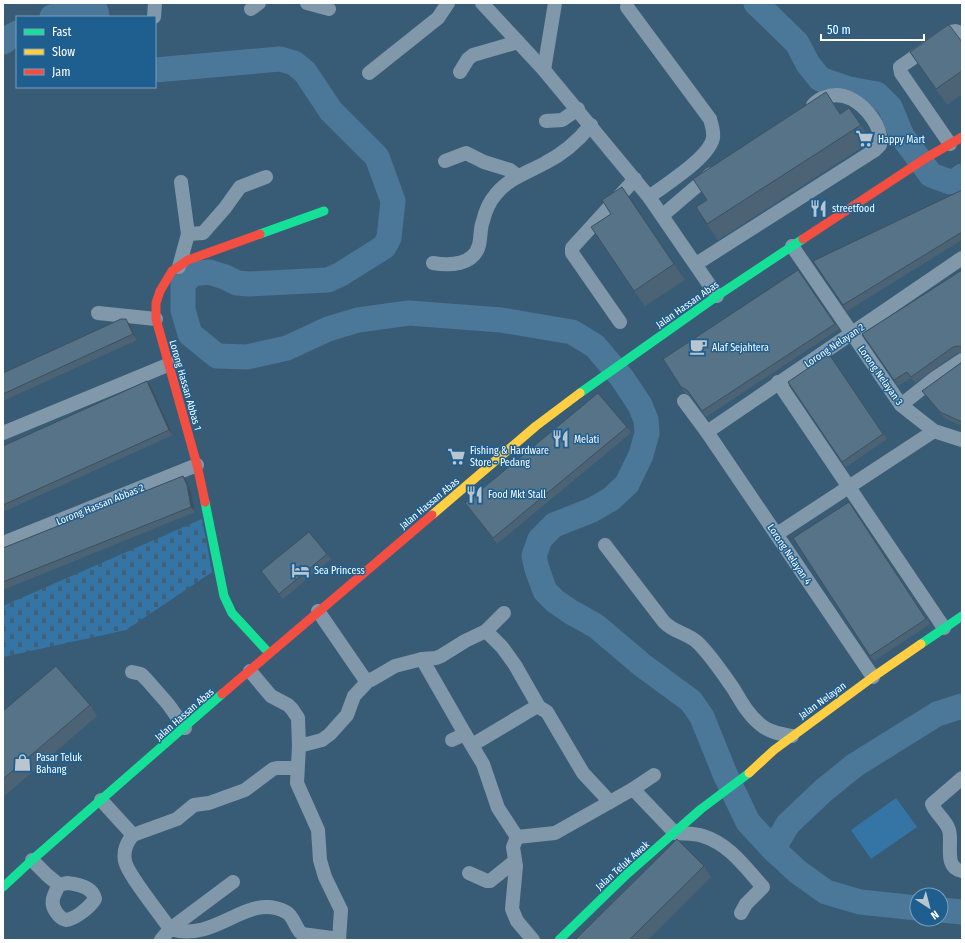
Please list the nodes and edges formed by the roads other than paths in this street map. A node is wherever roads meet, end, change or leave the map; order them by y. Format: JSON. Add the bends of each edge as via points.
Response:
{"nodes":[{"id":1,"x":155,"y":3,"type":"edge"},
{"id":2,"x":307,"y":3,"type":"edge"},
{"id":3,"x":448,"y":3,"type":"edge"},
{"id":4,"x":482,"y":3,"type":"edge"},
{"id":5,"x":555,"y":3,"type":"edge"},
{"id":6,"x":627,"y":7,"type":"dead end"},
{"id":7,"x":329,"y":9,"type":"dead end"},
{"id":8,"x":154,"y":16,"type":"edge"},
{"id":9,"x":962,"y":33,"type":"edge"},
{"id":10,"x":518,"y":42,"type":"junction"},
{"id":11,"x":544,"y":70,"type":"junction"},
{"id":12,"x":460,"y":72,"type":"dead end"},
{"id":13,"x":369,"y":73,"type":"dead end"},
{"id":14,"x":578,"y":109,"type":"junction"},
{"id":15,"x":799,"y":113,"type":"edge"},
{"id":16,"x":546,"y":121,"type":"dead end"},
{"id":17,"x":591,"y":125,"type":"junction"},
{"id":18,"x":956,"y":140,"type":"edge"},
{"id":19,"x":445,"y":161,"type":"dead end"},
{"id":20,"x":724,"y":164,"type":"edge"},
{"id":21,"x":518,"y":176,"type":"junction"},
{"id":22,"x":266,"y":177,"type":"dead end"},
{"id":23,"x":634,"y":179,"type":"junction"},
{"id":24,"x":181,"y":182,"type":"dead end"},
{"id":25,"x":649,"y":197,"type":"junction"},
{"id":26,"x":324,"y":211,"type":"dead end"},
{"id":27,"x":663,"y":215,"type":"junction"},
{"id":28,"x":188,"y":234,"type":"junction"},
{"id":29,"x":792,"y":246,"type":"junction"},
{"id":30,"x":962,"y":258,"type":"edge"},
{"id":31,"x":433,"y":263,"type":"dead end"},
{"id":32,"x":696,"y":264,"type":"junction"},
{"id":33,"x":179,"y":267,"type":"junction"},
{"id":34,"x":717,"y":296,"type":"junction"},
{"id":35,"x":98,"y":313,"type":"dead end"},
{"id":36,"x":156,"y":319,"type":"junction"},
{"id":37,"x":620,"y":322,"type":"dead end"},
{"id":38,"x":852,"y":333,"type":"junction"},
{"id":39,"x":962,"y":360,"type":"edge"},
{"id":40,"x":170,"y":364,"type":"junction"},
{"id":41,"x":778,"y":382,"type":"junction"},
{"id":42,"x":684,"y":401,"type":"dead end"},
{"id":43,"x":901,"y":405,"type":"junction"},
{"id":44,"x":934,"y":431,"type":"junction"},
{"id":45,"x":707,"y":432,"type":"junction"},
{"id":46,"x":3,"y":433,"type":"edge"},
{"id":47,"x":962,"y":440,"type":"edge"},
{"id":48,"x":197,"y":465,"type":"junction"},
{"id":49,"x":848,"y":486,"type":"junction"},
{"id":50,"x":777,"y":534,"type":"junction"},
{"id":51,"x":3,"y":543,"type":"edge"},
{"id":52,"x":605,"y":545,"type":"dead end"},
{"id":53,"x":318,"y":611,"type":"junction"},
{"id":54,"x":504,"y":613,"type":"dead end"},
{"id":55,"x":962,"y":616,"type":"edge"},
{"id":56,"x":944,"y":628,"type":"junction"},
{"id":57,"x":486,"y":631,"type":"junction"},
{"id":58,"x":269,"y":653,"type":"junction"},
{"id":59,"x":422,"y":659,"type":"junction"},
{"id":60,"x":250,"y":671,"type":"junction"},
{"id":61,"x":132,"y":672,"type":"dead end"},
{"id":62,"x":873,"y":677,"type":"junction"},
{"id":63,"x":369,"y":680,"type":"junction"},
{"id":64,"x":539,"y":707,"type":"junction"},
{"id":65,"x":185,"y":728,"type":"junction"},
{"id":66,"x":792,"y":736,"type":"junction"},
{"id":67,"x":452,"y":740,"type":"dead end"},
{"id":68,"x":468,"y":740,"type":"junction"},
{"id":69,"x":299,"y":746,"type":"junction"},
{"id":70,"x":297,"y":768,"type":"junction"},
{"id":71,"x":654,"y":775,"type":"dead end"},
{"id":72,"x":962,"y":778,"type":"edge"},
{"id":73,"x":633,"y":789,"type":"junction"},
{"id":74,"x":101,"y":800,"type":"junction"},
{"id":75,"x":610,"y":802,"type":"junction"},
{"id":76,"x":701,"y":809,"type":"joint"},
{"id":77,"x":675,"y":833,"type":"junction"},
{"id":78,"x":133,"y":835,"type":"junction"},
{"id":79,"x":517,"y":837,"type":"junction"},
{"id":80,"x":32,"y":860,"type":"junction"},
{"id":81,"x":516,"y":861,"type":"junction"},
{"id":82,"x":962,"y":871,"type":"edge"},
{"id":83,"x":469,"y":873,"type":"dead end"},
{"id":84,"x":233,"y":882,"type":"dead end"},
{"id":85,"x":59,"y":885,"type":"dead end"},
{"id":86,"x":3,"y":887,"type":"edge"},
{"id":87,"x":741,"y":913,"type":"dead end"},
{"id":88,"x":170,"y":929,"type":"junction"},
{"id":89,"x":161,"y":940,"type":"edge"},
{"id":90,"x":339,"y":940,"type":"edge"},
{"id":91,"x":533,"y":940,"type":"edge"},
{"id":92,"x":559,"y":940,"type":"edge"}],
"edges":[{"from":1,"to":8,"type":"street"},
{"from":2,"to":7,"type":"street"},
{"from":3,"to":13,"type":"street","via":[[438,18]]},
{"from":4,"to":10,"type":"street"},
{"from":5,"to":11,"type":"street"},
{"from":6,"to":25,"type":"street","via":[[710,119],[713,129],[712,139],[701,157]]},
{"from":9,"to":18,"type":"street","via":[[950,32],[900,67],[901,73]]},
{"from":10,"to":11,"type":"street"},
{"from":10,"to":12,"type":"street","via":[[473,55]]},
{"from":11,"to":14,"type":"street"},
{"from":14,"to":16,"type":"street","via":[[562,120]]},
{"from":14,"to":17,"type":"street"},
{"from":15,"to":32,"type":"street","via":[[824,98],[853,98],[862,105],[876,124],[880,134],[880,145]]},
{"from":17,"to":21,"type":"street","via":[[566,150]]},
{"from":17,"to":23,"type":"street"},
{"from":18,"to":29,"type":"main road","name":"Jalan Hassan Abas"},
{"from":19,"to":21,"type":"street","via":[[466,153],[510,170]]},
{"from":20,"to":27,"type":"street"},
{"from":21,"to":31,"type":"street","via":[[493,198],[482,221],[480,243],[476,251],[456,265]]},
{"from":22,"to":28,"type":"street","via":[[240,187],[203,233]]},
{"from":23,"to":25,"type":"street"},
{"from":23,"to":37,"type":"street","via":[[571,250]]},
{"from":24,"to":28,"type":"street"},
{"from":25,"to":27,"type":"street"},
{"from":26,"to":33,"type":"main road","name":"Lorong Hassan Abbas 1","via":[[188,260]]},
{"from":27,"to":32,"type":"street"},
{"from":28,"to":33,"type":"street"},
{"from":29,"to":34,"type":"main road","name":"Jalan Hassan Abas"},
{"from":29,"to":38,"type":"street","name":"Lorong Nelayan 3"},
{"from":30,"to":38,"type":"street","name":"Lorong Nelayan 2"},
{"from":32,"to":34,"type":"street"},
{"from":33,"to":36,"type":"main road","name":"Lorong Hassan Abbas 1","via":[[172,271],[160,291],[156,304]]},
{"from":34,"to":53,"type":"main road","name":"Jalan Hassan Abas","via":[[536,426]]},
{"from":35,"to":36,"type":"street"},
{"from":36,"to":40,"type":"main road","name":"Lorong Hassan Abbas 1"},
{"from":38,"to":41,"type":"street","name":"Lorong Nelayan 2"},
{"from":38,"to":43,"type":"street","name":"Lorong Nelayan 3"},
{"from":39,"to":43,"type":"street"},
{"from":40,"to":46,"type":"street"},
{"from":40,"to":48,"type":"main road","name":"Lorong Hassan Abbas 1"},
{"from":41,"to":45,"type":"street","name":"Lorong Nelayan 2"},
{"from":41,"to":49,"type":"street"},
{"from":42,"to":45,"type":"street","name":"Lorong Nelayan 4"},
{"from":43,"to":44,"type":"street","name":"Lorong Nelayan 3"},
{"from":44,"to":47,"type":"street","name":"Lorong Nelayan 3"},
{"from":44,"to":49,"type":"street"},
{"from":45,"to":50,"type":"street","name":"Lorong Nelayan 4"},
{"from":48,"to":51,"type":"street","name":"Lorong Hassan Abbas 2"},
{"from":48,"to":58,"type":"main road","name":"Lorong Hassan Abbas 1","via":[[224,596],[232,613]]},
{"from":49,"to":50,"type":"street"},
{"from":49,"to":56,"type":"street"},
{"from":50,"to":62,"type":"street","name":"Lorong Nelayan 4"},
{"from":52,"to":66,"type":"street","via":[[664,622],[672,629],[689,636],[704,650],[749,714],[762,726]]},
{"from":53,"to":58,"type":"main road","name":"Jalan Hassan Abas"},
{"from":53,"to":63,"type":"street","via":[[364,678]]},
{"from":54,"to":57,"type":"street"},
{"from":55,"to":56,"type":"main road","name":"Jalan Nelayan"},
{"from":56,"to":62,"type":"main road","name":"Jalan Nelayan"},
{"from":57,"to":59,"type":"street","via":[[441,656]]},
{"from":57,"to":64,"type":"street","via":[[515,665]]},
{"from":58,"to":60,"type":"main road","name":"Jalan Hassan Abas"},
{"from":59,"to":63,"type":"street","via":[[395,666]]},
{"from":59,"to":68,"type":"street"},
{"from":60,"to":65,"type":"main road","name":"Jalan Hassan Abas"},
{"from":60,"to":69,"type":"street","via":[[271,696],[295,712],[298,718]]},
{"from":61,"to":65,"type":"street","via":[[141,674],[147,680]]},
{"from":62,"to":66,"type":"main road","name":"Jalan Nelayan"},
{"from":63,"to":69,"type":"street","via":[[354,696],[347,715],[330,734],[322,740]]},
{"from":64,"to":68,"type":"street"},
{"from":64,"to":75,"type":"street","via":[[547,712],[583,773]]},
{"from":65,"to":74,"type":"main road","name":"Jalan Hassan Abas"},
{"from":66,"to":76,"type":"main road","name":"Jalan Nelayan","via":[[751,772]]},
{"from":67,"to":68,"type":"street"},
{"from":68,"to":79,"type":"street","via":[[483,764],[498,808]]},
{"from":69,"to":70,"type":"street"},
{"from":70,"to":78,"type":"street","via":[[273,769],[245,790],[209,803],[194,805],[177,819]]},
{"from":70,"to":90,"type":"street","via":[[299,787],[318,830],[320,860],[325,877],[341,910]]},
{"from":71,"to":73,"type":"street"},
{"from":72,"to":82,"type":"street","via":[[932,804],[950,830],[952,864],[955,869]]},
{"from":73,"to":75,"type":"street"},
{"from":73,"to":77,"type":"street"},
{"from":74,"to":78,"type":"street"},
{"from":74,"to":80,"type":"main road","name":"Jalan Hassan Abas"},
{"from":75,"to":79,"type":"street","via":[[555,833]]},
{"from":76,"to":77,"type":"main road","name":"Jalan Teluk Awak"},
{"from":77,"to":87,"type":"street","via":[[702,836],[724,846],[763,887],[750,899]]},
{"from":77,"to":92,"type":"main road","name":"Jalan Teluk Awak","via":[[627,874]]},
{"from":78,"to":88,"type":"street","via":[[126,846],[125,862]]},
{"from":79,"to":81,"type":"street","via":[[513,847]]},
{"from":80,"to":85,"type":"street"},
{"from":80,"to":86,"type":"main road","name":"Jalan Hassan Abas"},
{"from":81,"to":83,"type":"street","via":[[490,881]]},
{"from":81,"to":91,"type":"street","via":[[512,909],[516,921]]},
{"from":84,"to":88,"type":"street"},
{"from":88,"to":89,"type":"street"},
{"from":88,"to":90,"type":"street","via":[[191,938],[208,938],[255,913],[272,908],[288,914],[302,934]]}]}
